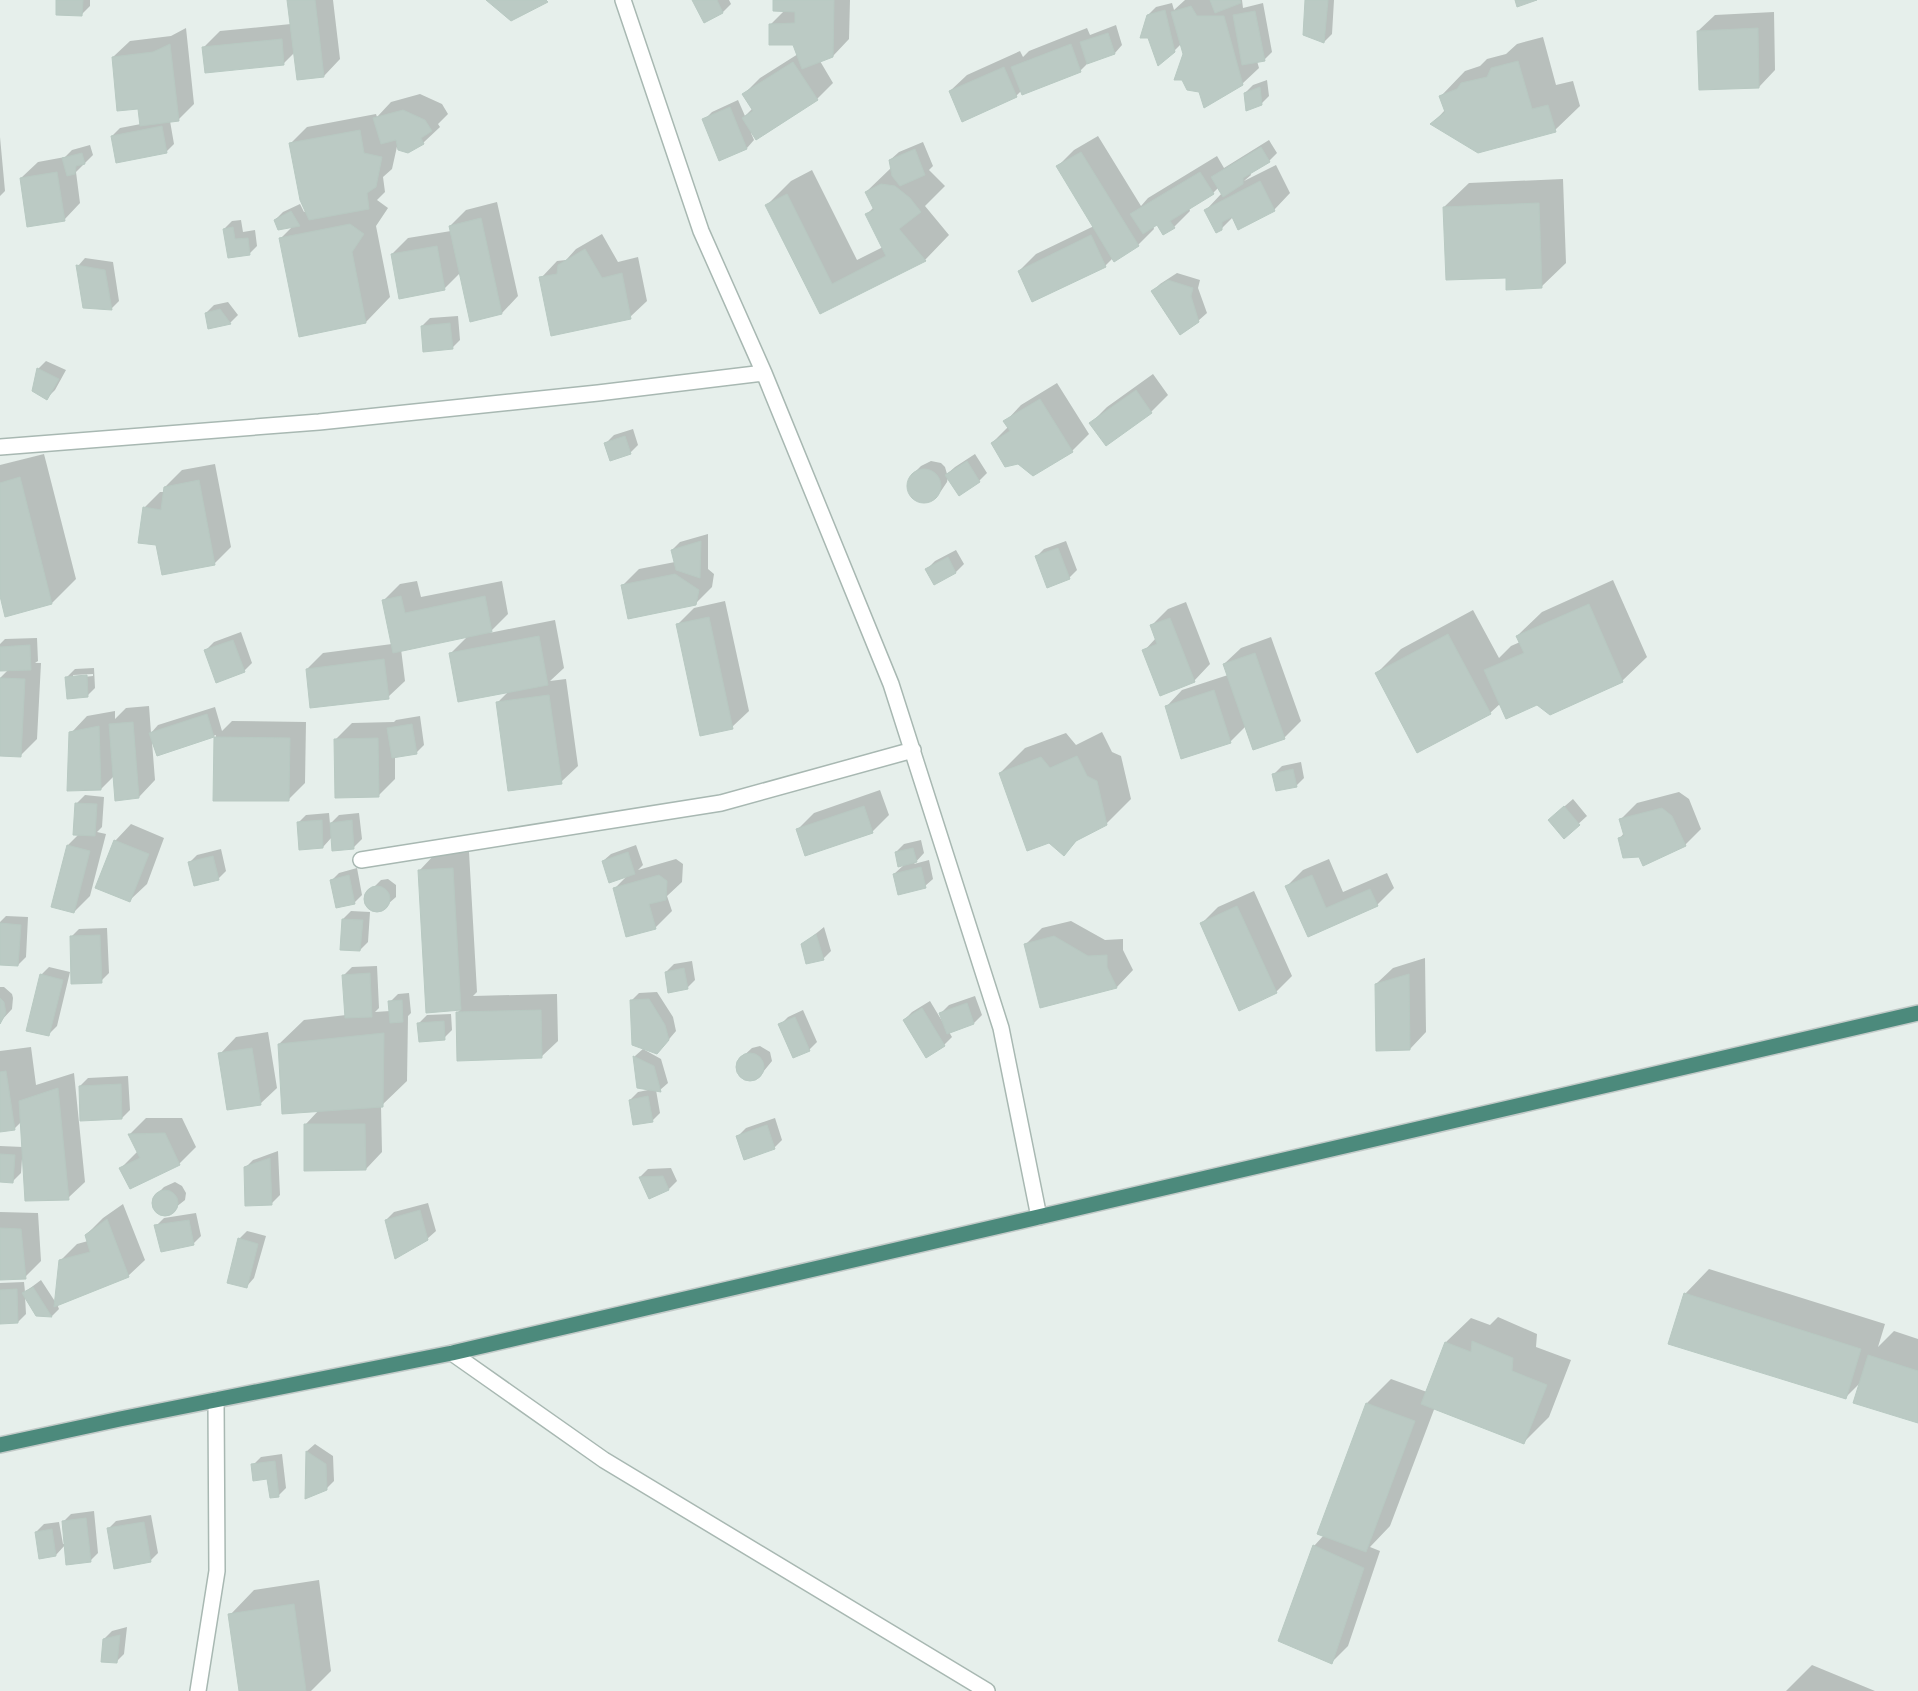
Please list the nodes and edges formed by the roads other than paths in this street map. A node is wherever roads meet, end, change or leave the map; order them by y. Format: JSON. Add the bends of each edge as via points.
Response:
{"nodes":[{"id":1,"x":623,"y":0,"type":"edge"},
{"id":2,"x":764,"y":373,"type":"junction"},
{"id":3,"x":0,"y":446,"type":"edge"},
{"id":4,"x":912,"y":750,"type":"junction"},
{"id":5,"x":361,"y":860,"type":"dead end"},
{"id":6,"x":1918,"y":1013,"type":"edge"},
{"id":7,"x":1038,"y":1217,"type":"junction"},
{"id":8,"x":452,"y":1353,"type":"junction"},
{"id":9,"x":216,"y":1400,"type":"junction"},
{"id":10,"x":0,"y":1445,"type":"edge"},
{"id":11,"x":198,"y":1691,"type":"edge"},
{"id":12,"x":987,"y":1691,"type":"edge"}],
"edges":[{"from":1,"to":2,"type":"street","via":[[700,231]]},
{"from":2,"to":3,"type":"street","via":[[319,422]]},
{"from":2,"to":4,"type":"street","via":[[892,684]]},
{"from":4,"to":5,"type":"street","via":[[721,803]]},
{"from":4,"to":7,"type":"street","via":[[1001,1028]]},
{"from":6,"to":7,"type":"highway"},
{"from":7,"to":8,"type":"highway"},
{"from":8,"to":9,"type":"highway"},
{"from":8,"to":12,"type":"street","via":[[604,1460]]},
{"from":9,"to":10,"type":"highway"},
{"from":9,"to":11,"type":"street","via":[[217,1571]]}]}
